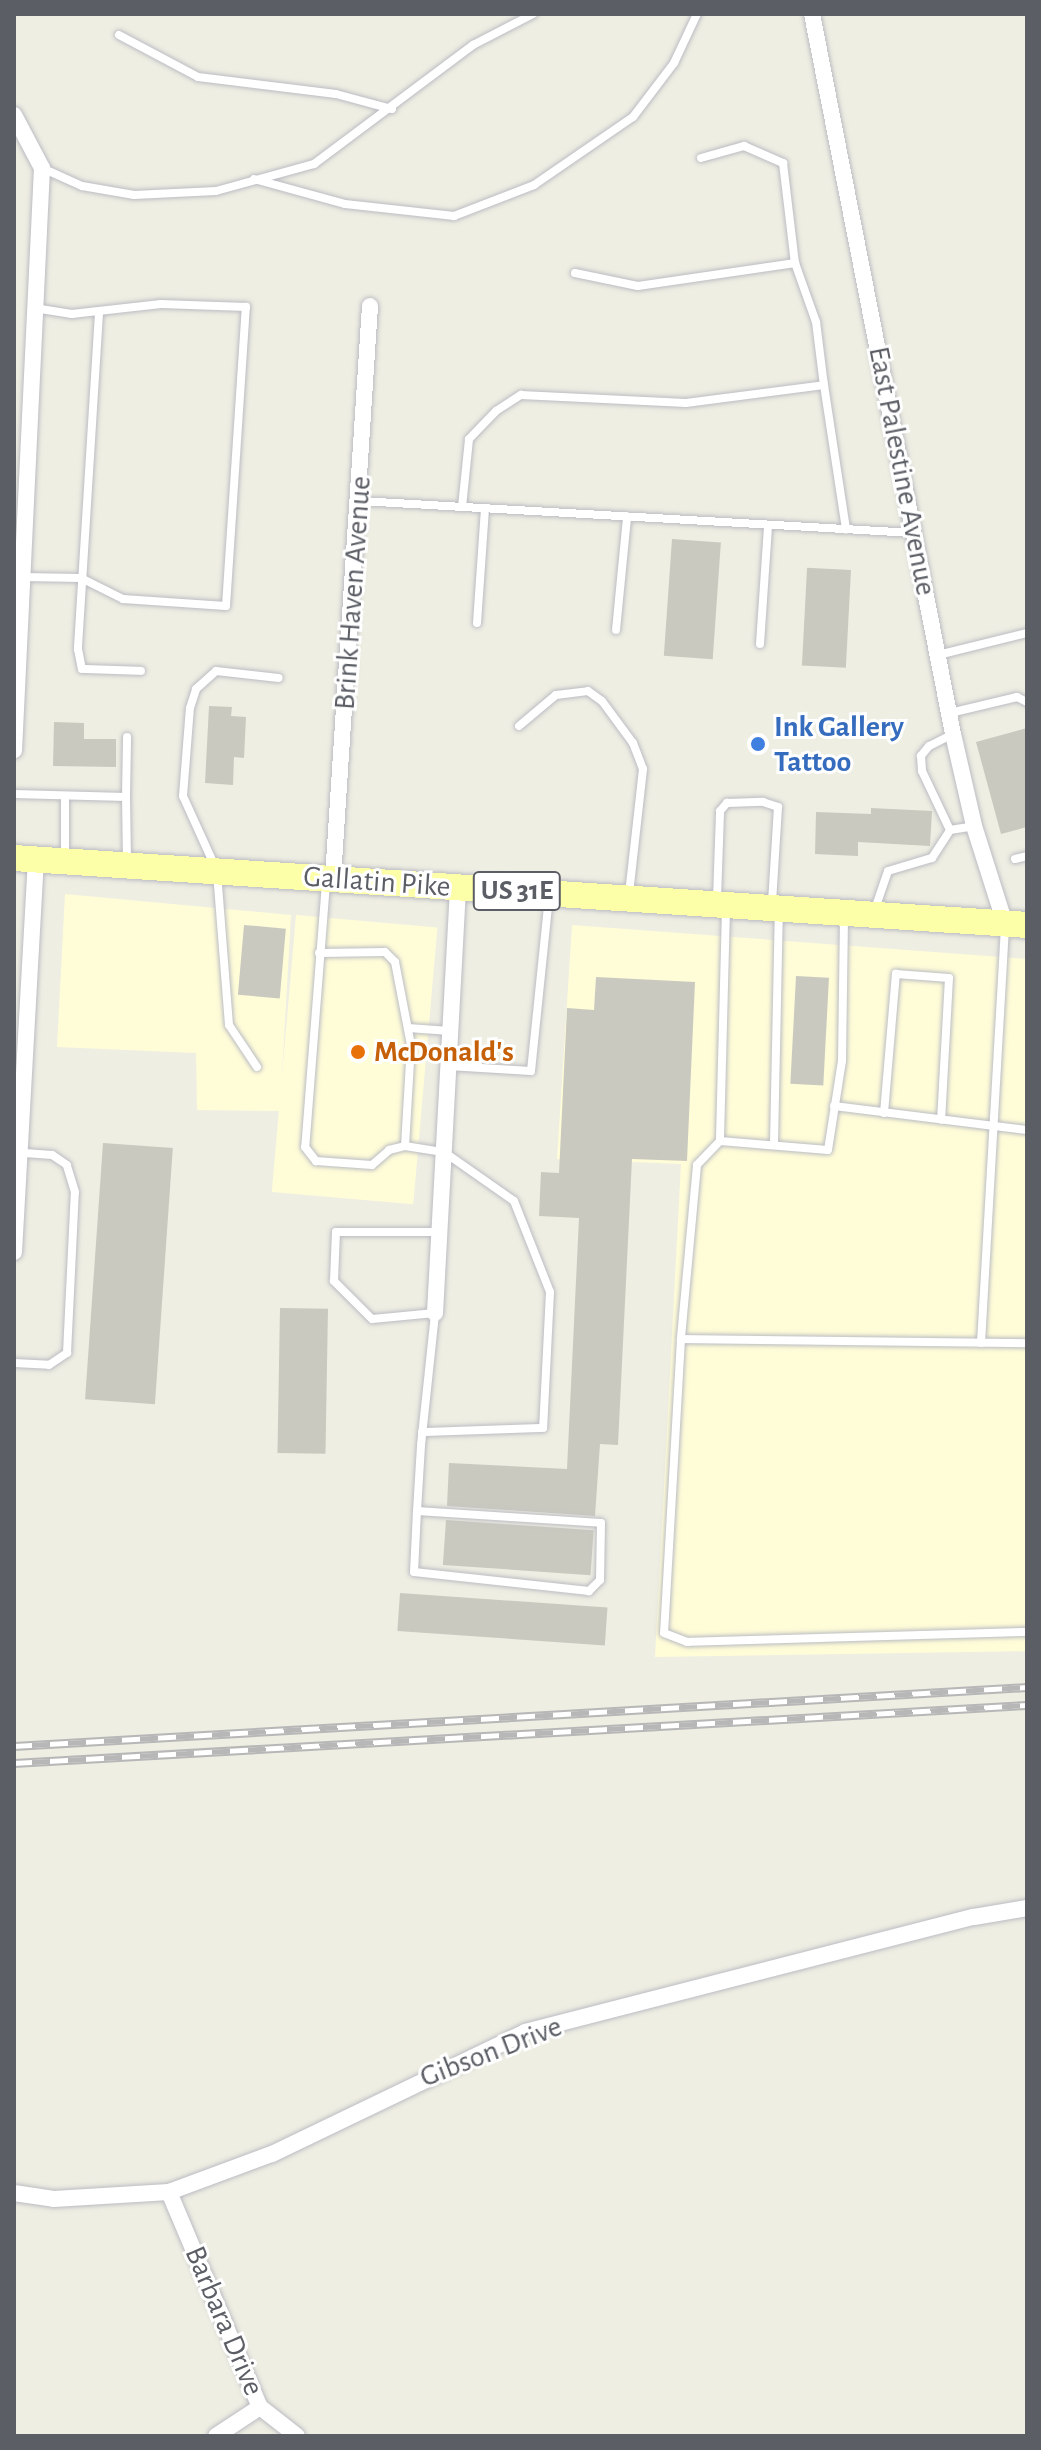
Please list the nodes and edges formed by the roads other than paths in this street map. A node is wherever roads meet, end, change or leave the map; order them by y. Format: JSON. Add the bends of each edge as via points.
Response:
{"nodes":[{"id":1,"x":533,"y":14,"type":"edge"},
{"id":2,"x":697,"y":14,"type":"edge"},
{"id":3,"x":812,"y":14,"type":"edge"},
{"id":4,"x":119,"y":35,"type":"dead end"},
{"id":5,"x":392,"y":109,"type":"junction"},
{"id":6,"x":14,"y":115,"type":"edge"},
{"id":7,"x":701,"y":158,"type":"dead end"},
{"id":8,"x":42,"y":168,"type":"junction"},
{"id":9,"x":251,"y":179,"type":"junction"},
{"id":10,"x":795,"y":263,"type":"junction"},
{"id":11,"x":575,"y":273,"type":"dead end"},
{"id":12,"x":370,"y":306,"type":"dead end"},
{"id":13,"x":35,"y":308,"type":"junction"},
{"id":14,"x":99,"y":313,"type":"junction"},
{"id":15,"x":824,"y":385,"type":"junction"},
{"id":16,"x":360,"y":501,"type":"junction"},
{"id":17,"x":462,"y":507,"type":"junction"},
{"id":18,"x":485,"y":510,"type":"junction"},
{"id":19,"x":627,"y":517,"type":"junction"},
{"id":20,"x":768,"y":526,"type":"junction"},
{"id":21,"x":846,"y":529,"type":"junction"},
{"id":22,"x":915,"y":533,"type":"junction"},
{"id":23,"x":22,"y":576,"type":"junction"},
{"id":24,"x":81,"y":578,"type":"junction"},
{"id":25,"x":17,"y":622,"type":"edge"},
{"id":26,"x":477,"y":623,"type":"dead end"},
{"id":27,"x":616,"y":630,"type":"dead end"},
{"id":28,"x":1027,"y":633,"type":"edge"},
{"id":29,"x":760,"y":644,"type":"dead end"},
{"id":30,"x":938,"y":655,"type":"junction"},
{"id":31,"x":141,"y":671,"type":"dead end"},
{"id":32,"x":279,"y":678,"type":"dead end"},
{"id":33,"x":1027,"y":702,"type":"edge"},
{"id":34,"x":950,"y":713,"type":"junction"},
{"id":35,"x":519,"y":726,"type":"dead end"},
{"id":36,"x":953,"y":734,"type":"junction"},
{"id":37,"x":127,"y":737,"type":"dead end"},
{"id":38,"x":14,"y":750,"type":"edge"},
{"id":39,"x":14,"y":794,"type":"edge"},
{"id":40,"x":65,"y":796,"type":"junction"},
{"id":41,"x":126,"y":797,"type":"junction"},
{"id":42,"x":974,"y":826,"type":"junction"},
{"id":43,"x":950,"y":830,"type":"junction"},
{"id":44,"x":1027,"y":856,"type":"edge"},
{"id":45,"x":25,"y":859,"type":"edge"},
{"id":46,"x":1015,"y":859,"type":"dead end"},
{"id":47,"x":65,"y":862,"type":"junction"},
{"id":48,"x":127,"y":866,"type":"junction"},
{"id":49,"x":217,"y":871,"type":"junction"},
{"id":50,"x":329,"y":878,"type":"junction"},
{"id":51,"x":458,"y":887,"type":"junction"},
{"id":52,"x":549,"y":893,"type":"junction"},
{"id":53,"x":629,"y":898,"type":"junction"},
{"id":54,"x":722,"y":904,"type":"junction"},
{"id":55,"x":776,"y":908,"type":"junction"},
{"id":56,"x":844,"y":912,"type":"junction"},
{"id":57,"x":874,"y":914,"type":"junction"},
{"id":58,"x":1016,"y":925,"type":"edge"},
{"id":59,"x":319,"y":953,"type":"junction"},
{"id":60,"x":408,"y":1028,"type":"junction"},
{"id":61,"x":450,"y":1031,"type":"junction"},
{"id":62,"x":448,"y":1066,"type":"junction"},
{"id":63,"x":257,"y":1067,"type":"dead end"},
{"id":64,"x":834,"y":1106,"type":"junction"},
{"id":65,"x":884,"y":1113,"type":"junction"},
{"id":66,"x":941,"y":1120,"type":"junction"},
{"id":67,"x":997,"y":1125,"type":"junction"},
{"id":68,"x":1027,"y":1130,"type":"edge"},
{"id":69,"x":720,"y":1141,"type":"junction"},
{"id":70,"x":774,"y":1143,"type":"junction"},
{"id":71,"x":405,"y":1146,"type":"junction"},
{"id":72,"x":444,"y":1152,"type":"junction"},
{"id":73,"x":21,"y":1153,"type":"junction"},
{"id":74,"x":439,"y":1232,"type":"junction"},
{"id":75,"x":14,"y":1252,"type":"edge"},
{"id":76,"x":435,"y":1313,"type":"junction"},
{"id":77,"x":681,"y":1339,"type":"junction"},
{"id":78,"x":981,"y":1343,"type":"junction"},
{"id":79,"x":1027,"y":1343,"type":"edge"},
{"id":80,"x":14,"y":1363,"type":"edge"},
{"id":81,"x":422,"y":1432,"type":"junction"},
{"id":82,"x":417,"y":1511,"type":"junction"},
{"id":83,"x":1027,"y":1632,"type":"edge"},
{"id":84,"x":1027,"y":1908,"type":"edge"},
{"id":85,"x":169,"y":2192,"type":"junction"},
{"id":86,"x":14,"y":2193,"type":"edge"},
{"id":87,"x":260,"y":2407,"type":"junction"},
{"id":88,"x":216,"y":2436,"type":"edge"},
{"id":89,"x":297,"y":2436,"type":"edge"}],
"edges":[{"from":1,"to":5,"type":"lane","via":[[473,45]]},
{"from":2,"to":9,"type":"lane","via":[[674,63],[633,117],[534,185],[454,216],[345,204]]},
{"from":3,"to":22,"type":"street","name":"East Palestine Avenue"},
{"from":4,"to":5,"type":"lane","via":[[198,77],[336,94]]},
{"from":5,"to":9,"type":"lane","via":[[314,164]]},
{"from":6,"to":8,"type":"street"},
{"from":7,"to":10,"type":"lane","via":[[744,146],[783,163]]},
{"from":8,"to":9,"type":"lane","via":[[82,186],[134,195],[216,191]]},
{"from":8,"to":13,"type":"street"},
{"from":10,"to":11,"type":"lane","via":[[638,286]]},
{"from":10,"to":15,"type":"lane","via":[[816,322]]},
{"from":12,"to":16,"type":"street","name":"Brink Haven Avenue"},
{"from":13,"to":14,"type":"lane"},
{"from":13,"to":23,"type":"street"},
{"from":14,"to":24,"type":"lane"},
{"from":14,"to":24,"type":"lane","via":[[161,304],[246,307],[238,453],[226,606],[123,599]]},
{"from":15,"to":17,"type":"lane","via":[[686,403],[521,395],[469,439]]},
{"from":15,"to":21,"type":"lane"},
{"from":16,"to":17,"type":"lane"},
{"from":16,"to":50,"type":"street","name":"Brink Haven Avenue"},
{"from":17,"to":18,"type":"lane"},
{"from":18,"to":19,"type":"lane"},
{"from":18,"to":26,"type":"lane"},
{"from":19,"to":20,"type":"lane"},
{"from":19,"to":27,"type":"lane"},
{"from":20,"to":21,"type":"lane"},
{"from":20,"to":29,"type":"lane"},
{"from":21,"to":22,"type":"lane"},
{"from":22,"to":30,"type":"street","name":"East Palestine Avenue"},
{"from":23,"to":24,"type":"lane"},
{"from":23,"to":25,"type":"street"},
{"from":24,"to":31,"type":"lane","via":[[82,669]]},
{"from":25,"to":38,"type":"street"},
{"from":28,"to":30,"type":"lane"},
{"from":30,"to":34,"type":"street","name":"East Palestine Avenue"},
{"from":32,"to":49,"type":"lane","via":[[216,671],[196,689],[183,796]]},
{"from":33,"to":34,"type":"lane","via":[[1017,697]]},
{"from":34,"to":36,"type":"street","name":"East Palestine Avenue"},
{"from":35,"to":53,"type":"lane","via":[[556,695],[588,691],[602,701],[633,743],[643,769]]},
{"from":36,"to":42,"type":"street","name":"East Palestine Avenue"},
{"from":36,"to":43,"type":"lane","via":[[921,756],[936,809]]},
{"from":37,"to":41,"type":"lane"},
{"from":39,"to":40,"type":"lane"},
{"from":40,"to":41,"type":"lane"},
{"from":40,"to":47,"type":"lane"},
{"from":41,"to":48,"type":"lane"},
{"from":42,"to":43,"type":"lane"},
{"from":42,"to":58,"type":"street","name":"East Palestine Avenue"},
{"from":43,"to":57,"type":"lane","via":[[932,858],[888,871]]},
{"from":44,"to":46,"type":"lane"},
{"from":45,"to":47,"type":"main road","name":"Gallatin Pike","number":"US 31E"},
{"from":45,"to":73,"type":"street"},
{"from":47,"to":48,"type":"main road","name":"Gallatin Pike","number":"US 31E"},
{"from":48,"to":49,"type":"main road","name":"Gallatin Pike","number":"US 31E"},
{"from":49,"to":50,"type":"main road","name":"Gallatin Pike","number":"US 31E"},
{"from":49,"to":63,"type":"lane","via":[[229,1025]]},
{"from":50,"to":51,"type":"main road","name":"Gallatin Pike","number":"US 31E"},
{"from":50,"to":59,"type":"lane"},
{"from":51,"to":52,"type":"main road","name":"Gallatin Pike","number":"US 31E"},
{"from":51,"to":61,"type":"street"},
{"from":52,"to":53,"type":"main road","name":"Gallatin Pike","number":"US 31E"},
{"from":52,"to":62,"type":"lane","via":[[531,1071]]},
{"from":53,"to":54,"type":"main road","name":"Gallatin Pike","number":"US 31E"},
{"from":54,"to":55,"type":"main road","name":"Gallatin Pike","number":"US 31E"},
{"from":54,"to":55,"type":"lane","via":[[720,811],[727,803],[763,802],[778,807]]},
{"from":54,"to":69,"type":"lane"},
{"from":55,"to":56,"type":"main road","name":"Gallatin Pike","number":"US 31E"},
{"from":55,"to":70,"type":"lane"},
{"from":56,"to":57,"type":"main road","name":"Gallatin Pike","number":"US 31E"},
{"from":56,"to":64,"type":"lane","via":[[842,1061]]},
{"from":57,"to":58,"type":"main road","name":"Gallatin Pike","number":"US 31E"},
{"from":58,"to":67,"type":"lane"},
{"from":59,"to":60,"type":"lane","via":[[385,952],[395,962]]},
{"from":59,"to":71,"type":"lane","via":[[305,1147],[316,1161],[372,1165],[389,1150]]},
{"from":60,"to":61,"type":"lane"},
{"from":60,"to":71,"type":"lane"},
{"from":61,"to":62,"type":"street"},
{"from":62,"to":72,"type":"street"},
{"from":64,"to":65,"type":"lane"},
{"from":64,"to":70,"type":"lane","via":[[828,1150]]},
{"from":65,"to":66,"type":"lane"},
{"from":65,"to":66,"type":"lane","via":[[896,974],[949,978]]},
{"from":66,"to":67,"type":"lane"},
{"from":67,"to":68,"type":"lane"},
{"from":67,"to":78,"type":"lane"},
{"from":69,"to":70,"type":"lane"},
{"from":69,"to":77,"type":"lane","via":[[697,1165]]},
{"from":71,"to":72,"type":"lane"},
{"from":72,"to":74,"type":"street"},
{"from":72,"to":81,"type":"lane","via":[[514,1201],[550,1292],[543,1428]]},
{"from":73,"to":75,"type":"street"},
{"from":73,"to":80,"type":"lane","via":[[52,1155],[67,1165],[75,1192],[67,1353],[49,1365]]},
{"from":74,"to":76,"type":"street"},
{"from":74,"to":76,"type":"lane","via":[[336,1232],[334,1281],[372,1319]]},
{"from":76,"to":81,"type":"lane"},
{"from":77,"to":78,"type":"lane"},
{"from":77,"to":83,"type":"lane","via":[[664,1633],[687,1642]]},
{"from":78,"to":79,"type":"lane"},
{"from":81,"to":82,"type":"lane"},
{"from":82,"to":82,"type":"lane","via":[[414,1572],[589,1591],[600,1580],[601,1523]]},
{"from":84,"to":85,"type":"street","name":"Gibson Drive","via":[[525,2032],[272,2154]]},
{"from":85,"to":86,"type":"street","name":"Gibson Drive","via":[[54,2199]]},
{"from":85,"to":87,"type":"street","name":"Barbara Drive"},
{"from":87,"to":88,"type":"street"},
{"from":87,"to":89,"type":"street","name":"Barbara Drive"}]}
